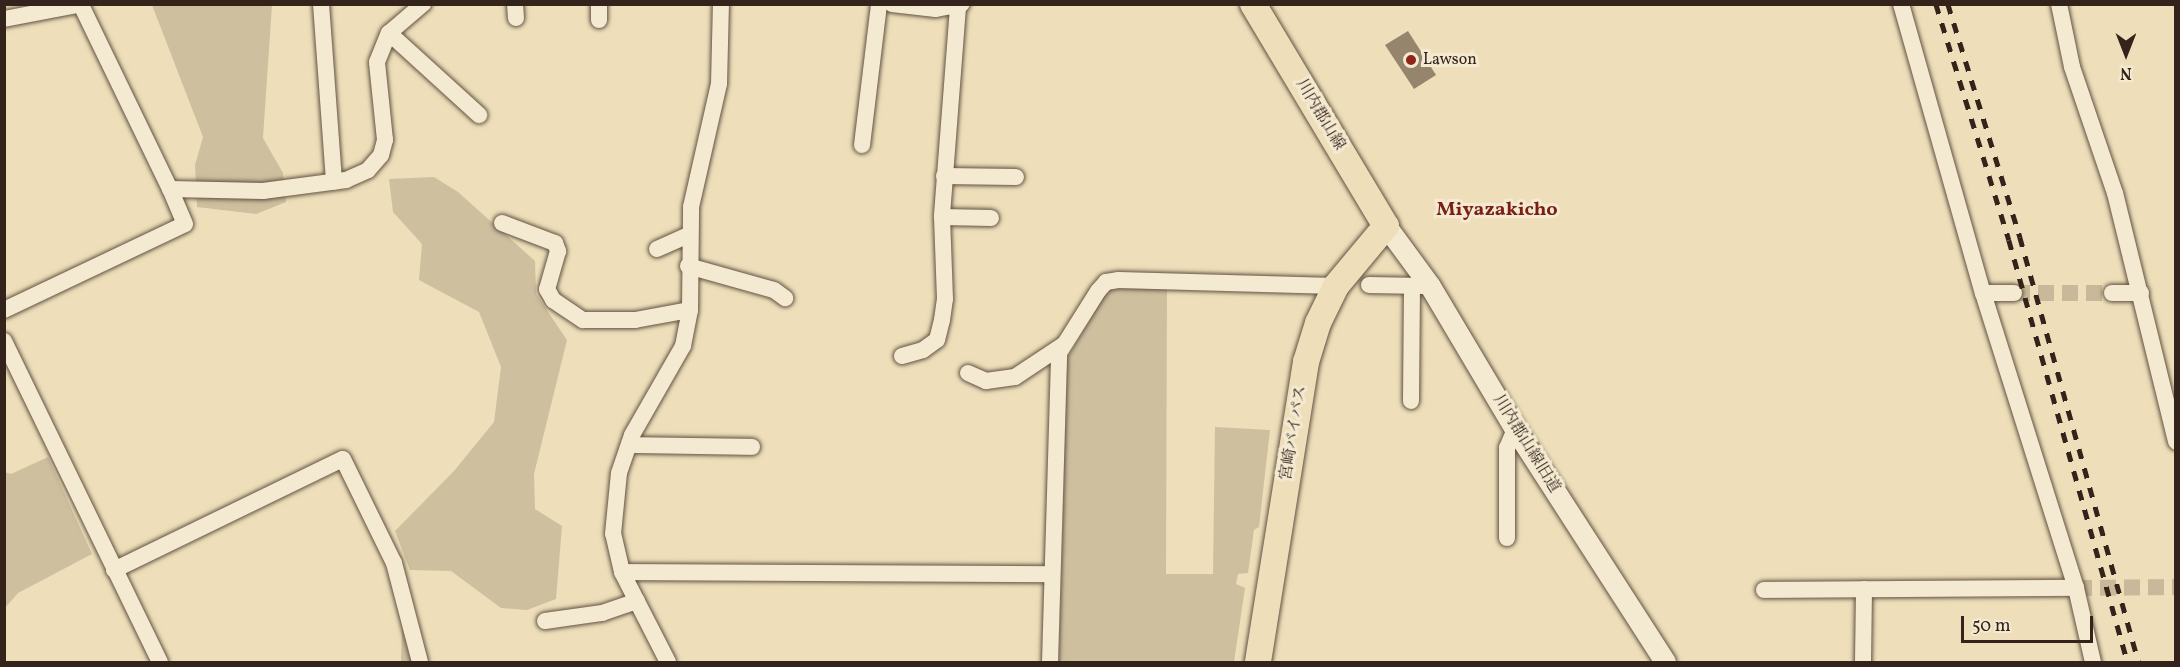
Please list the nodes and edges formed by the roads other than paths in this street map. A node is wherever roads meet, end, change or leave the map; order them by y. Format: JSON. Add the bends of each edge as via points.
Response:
{"nodes":[{"id":1,"x":321,"y":4,"type":"edge"},
{"id":2,"x":423,"y":4,"type":"edge"},
{"id":3,"x":721,"y":4,"type":"edge"},
{"id":4,"x":879,"y":4,"type":"edge"},
{"id":5,"x":892,"y":4,"type":"edge"},
{"id":6,"x":1901,"y":4,"type":"edge"},
{"id":7,"x":2059,"y":4,"type":"edge"},
{"id":8,"x":81,"y":5,"type":"edge"},
{"id":9,"x":960,"y":6,"type":"edge"},
{"id":10,"x":1261,"y":10,"type":"edge"},
{"id":11,"x":4,"y":19,"type":"edge"},
{"id":12,"x":389,"y":33,"type":"junction"},
{"id":13,"x":479,"y":115,"type":"dead end"},
{"id":14,"x":862,"y":145,"type":"dead end"},
{"id":15,"x":944,"y":176,"type":"junction"},
{"id":16,"x":1016,"y":177,"type":"dead end"},
{"id":17,"x":334,"y":182,"type":"junction"},
{"id":18,"x":170,"y":189,"type":"junction"},
{"id":19,"x":942,"y":217,"type":"junction"},
{"id":20,"x":991,"y":218,"type":"dead end"},
{"id":21,"x":502,"y":223,"type":"dead end"},
{"id":22,"x":1386,"y":226,"type":"junction"},
{"id":23,"x":690,"y":234,"type":"junction"},
{"id":24,"x":657,"y":249,"type":"dead end"},
{"id":25,"x":688,"y":266,"type":"junction"},
{"id":26,"x":1369,"y":285,"type":"dead end"},
{"id":27,"x":1336,"y":286,"type":"junction"},
{"id":28,"x":1421,"y":286,"type":"junction"},
{"id":29,"x":1983,"y":293,"type":"junction"},
{"id":30,"x":2014,"y":293,"type":"tunnel mouth"},
{"id":31,"x":2112,"y":293,"type":"tunnel mouth"},
{"id":32,"x":2141,"y":293,"type":"junction"},
{"id":33,"x":785,"y":298,"type":"dead end"},
{"id":34,"x":4,"y":310,"type":"edge"},
{"id":35,"x":690,"y":310,"type":"junction"},
{"id":36,"x":4,"y":341,"type":"edge"},
{"id":37,"x":1063,"y":345,"type":"junction"},
{"id":38,"x":902,"y":356,"type":"dead end"},
{"id":39,"x":968,"y":373,"type":"dead end"},
{"id":40,"x":1411,"y":401,"type":"dead end"},
{"id":41,"x":1515,"y":429,"type":"junction"},
{"id":42,"x":2175,"y":442,"type":"edge"},
{"id":43,"x":629,"y":445,"type":"junction"},
{"id":44,"x":752,"y":447,"type":"dead end"},
{"id":45,"x":1507,"y":538,"type":"dead end"},
{"id":46,"x":114,"y":570,"type":"junction"},
{"id":47,"x":622,"y":572,"type":"junction"},
{"id":48,"x":1052,"y":574,"type":"junction"},
{"id":49,"x":2076,"y":588,"type":"junction"},
{"id":50,"x":1864,"y":589,"type":"junction"},
{"id":51,"x":1764,"y":590,"type":"dead end"},
{"id":52,"x":637,"y":601,"type":"junction"},
{"id":53,"x":545,"y":621,"type":"dead end"},
{"id":54,"x":160,"y":663,"type":"edge"},
{"id":55,"x":420,"y":663,"type":"edge"},
{"id":56,"x":668,"y":663,"type":"edge"},
{"id":57,"x":1050,"y":663,"type":"edge"},
{"id":58,"x":1258,"y":663,"type":"edge"},
{"id":59,"x":1665,"y":663,"type":"edge"},
{"id":60,"x":1863,"y":663,"type":"edge"},
{"id":61,"x":2093,"y":663,"type":"edge"}],
"edges":[{"from":1,"to":17,"type":"street"},
{"from":2,"to":12,"type":"street"},
{"from":3,"to":23,"type":"street","via":[[719,84],[691,207]]},
{"from":4,"to":14,"type":"street"},
{"from":5,"to":9,"type":"street"},
{"from":6,"to":29,"type":"street"},
{"from":7,"to":32,"type":"street","via":[[2072,67],[2115,193]]},
{"from":8,"to":11,"type":"street"},
{"from":8,"to":18,"type":"street"},
{"from":9,"to":15,"type":"street"},
{"from":10,"to":22,"type":"main road","name":"川内郡山線"},
{"from":12,"to":13,"type":"street"},
{"from":12,"to":17,"type":"street","via":[[377,62],[385,125],[381,155],[368,170]]},
{"from":15,"to":16,"type":"street"},
{"from":15,"to":19,"type":"street"},
{"from":17,"to":18,"type":"street","via":[[263,191]]},
{"from":18,"to":34,"type":"street","via":[[184,224]]},
{"from":19,"to":20,"type":"street"},
{"from":19,"to":38,"type":"street","via":[[945,299],[937,340]]},
{"from":21,"to":35,"type":"street","via":[[555,243],[558,251],[547,289],[553,300],[583,320],[635,320]]},
{"from":22,"to":27,"type":"main road","name":"宮崎バイパス"},
{"from":22,"to":28,"type":"street","name":"川内郡山線旧道"},
{"from":23,"to":24,"type":"street"},
{"from":23,"to":25,"type":"street"},
{"from":25,"to":33,"type":"street","via":[[774,290]]},
{"from":25,"to":35,"type":"street"},
{"from":26,"to":28,"type":"street"},
{"from":27,"to":37,"type":"street","via":[[1106,282]]},
{"from":27,"to":58,"type":"main road","name":"宮崎バイパス","via":[[1318,322],[1306,362]]},
{"from":28,"to":40,"type":"street"},
{"from":28,"to":41,"type":"street","name":"川内郡山線旧道"},
{"from":29,"to":30,"type":"street"},
{"from":29,"to":49,"type":"street"},
{"from":31,"to":32,"type":"street"},
{"from":32,"to":42,"type":"street"},
{"from":35,"to":43,"type":"street","via":[[683,346],[654,392]]},
{"from":36,"to":46,"type":"street"},
{"from":37,"to":39,"type":"street","via":[[1015,378],[986,381]]},
{"from":37,"to":48,"type":"street","via":[[1059,353]]},
{"from":41,"to":45,"type":"street","via":[[1507,448]]},
{"from":41,"to":59,"type":"street","name":"川内郡山線旧道"},
{"from":43,"to":44,"type":"street"},
{"from":43,"to":47,"type":"street","via":[[619,473],[613,534]]},
{"from":46,"to":54,"type":"street"},
{"from":46,"to":55,"type":"street","via":[[343,459],[394,564]]},
{"from":47,"to":48,"type":"street"},
{"from":47,"to":52,"type":"street"},
{"from":48,"to":57,"type":"street"},
{"from":49,"to":50,"type":"street"},
{"from":49,"to":61,"type":"street"},
{"from":50,"to":51,"type":"street"},
{"from":50,"to":60,"type":"street"},
{"from":52,"to":53,"type":"street","via":[[602,613]]},
{"from":52,"to":56,"type":"street"}]}
